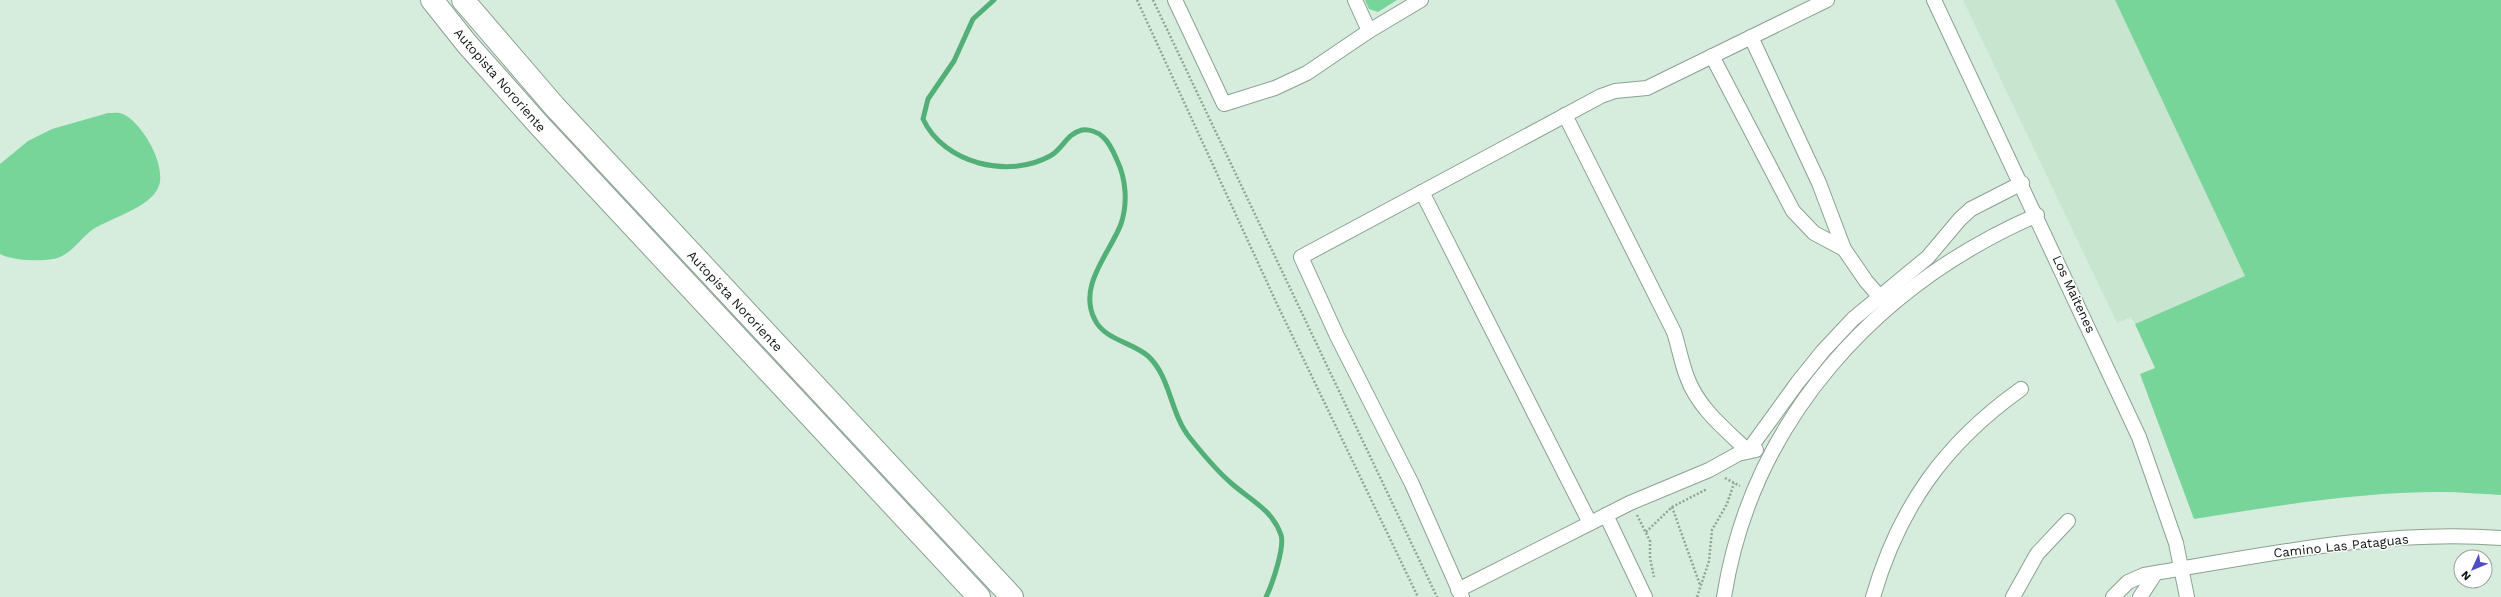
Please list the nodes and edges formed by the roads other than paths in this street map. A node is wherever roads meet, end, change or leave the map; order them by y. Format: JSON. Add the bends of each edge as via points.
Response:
{"nodes":[{"id":1,"x":432,"y":0,"type":"edge"},
{"id":2,"x":463,"y":0,"type":"edge"},
{"id":3,"x":1175,"y":0,"type":"edge"},
{"id":4,"x":1355,"y":0,"type":"edge"},
{"id":5,"x":1421,"y":0,"type":"edge"},
{"id":6,"x":1827,"y":0,"type":"edge"},
{"id":7,"x":1934,"y":0,"type":"edge"},
{"id":8,"x":1369,"y":31,"type":"junction"},
{"id":9,"x":1751,"y":37,"type":"junction"},
{"id":10,"x":1712,"y":56,"type":"junction"},
{"id":11,"x":1565,"y":115,"type":"junction"},
{"id":12,"x":2022,"y":184,"type":"junction"},
{"id":13,"x":1422,"y":192,"type":"junction"},
{"id":14,"x":2037,"y":214,"type":"junction"},
{"id":15,"x":1844,"y":249,"type":"junction"},
{"id":16,"x":1884,"y":301,"type":"junction"},
{"id":17,"x":2021,"y":389,"type":"dead end"},
{"id":18,"x":1772,"y":450,"type":"junction"},
{"id":19,"x":1748,"y":451,"type":"junction"},
{"id":20,"x":1606,"y":515,"type":"junction"},
{"id":21,"x":2068,"y":521,"type":"dead end"},
{"id":22,"x":1590,"y":523,"type":"junction"},
{"id":23,"x":2501,"y":538,"type":"edge"},
{"id":24,"x":2181,"y":568,"type":"junction"},
{"id":25,"x":2155,"y":574,"type":"junction"},
{"id":26,"x":1460,"y":593,"type":"edge"},
{"id":27,"x":980,"y":597,"type":"edge"},
{"id":28,"x":1012,"y":597,"type":"edge"},
{"id":29,"x":1645,"y":597,"type":"edge"},
{"id":30,"x":1724,"y":597,"type":"edge"},
{"id":31,"x":1873,"y":597,"type":"edge"},
{"id":32,"x":2013,"y":597,"type":"edge"},
{"id":33,"x":2113,"y":597,"type":"edge"},
{"id":34,"x":2140,"y":597,"type":"edge"},
{"id":35,"x":2187,"y":597,"type":"edge"}],
"edges":[{"from":1,"to":27,"type":"highway","name":"Autopista Nororiente","via":[[467,44],[539,125]]},
{"from":2,"to":28,"type":"highway","name":"Autopista Nororiente","via":[[555,108]]},
{"from":3,"to":8,"type":"street","via":[[1224,104],[1275,88],[1307,73]]},
{"from":4,"to":8,"type":"street"},
{"from":5,"to":8,"type":"street"},
{"from":6,"to":9,"type":"street"},
{"from":7,"to":12,"type":"street","name":"Los Maitenes"},
{"from":9,"to":10,"type":"street"},
{"from":9,"to":15,"type":"street","via":[[1819,183]]},
{"from":10,"to":11,"type":"street","via":[[1647,88],[1615,91]]},
{"from":10,"to":15,"type":"street","via":[[1793,211],[1814,233]]},
{"from":11,"to":13,"type":"street"},
{"from":11,"to":19,"type":"street","via":[[1674,332],[1680,358],[1692,389],[1710,414]]},
{"from":12,"to":14,"type":"street","name":"Los Maitenes"},
{"from":12,"to":16,"type":"street","via":[[1971,209]]},
{"from":13,"to":22,"type":"street"},
{"from":13,"to":26,"type":"street","via":[[1301,257],[1337,336],[1412,484]]},
{"from":14,"to":16,"type":"street","via":[[1969,248]]},
{"from":14,"to":24,"type":"street","name":"Los Maitenes","via":[[2139,437],[2173,535]]},
{"from":15,"to":16,"type":"street"},
{"from":16,"to":18,"type":"street","via":[[1822,375]]},
{"from":16,"to":19,"type":"street","via":[[1824,351]]},
{"from":17,"to":31,"type":"street","via":[[1976,424],[1934,471],[1901,521]]},
{"from":18,"to":19,"type":"street"},
{"from":18,"to":30,"type":"street","via":[[1733,551]]},
{"from":19,"to":20,"type":"street","via":[[1720,471],[1630,503]]},
{"from":20,"to":22,"type":"street"},
{"from":20,"to":29,"type":"street"},
{"from":21,"to":32,"type":"street","via":[[2037,554]]},
{"from":22,"to":26,"type":"street"},
{"from":23,"to":24,"type":"street","name":"Camino Las Pataguas","via":[[2454,536],[2380,541],[2269,554]]},
{"from":24,"to":25,"type":"street","name":"Camino Las Pataguas"},
{"from":24,"to":35,"type":"street","name":"Los Maitenes"},
{"from":25,"to":33,"type":"street","name":"Camino Las Pataguas","via":[[2128,582]]},
{"from":25,"to":34,"type":"street"}]}
